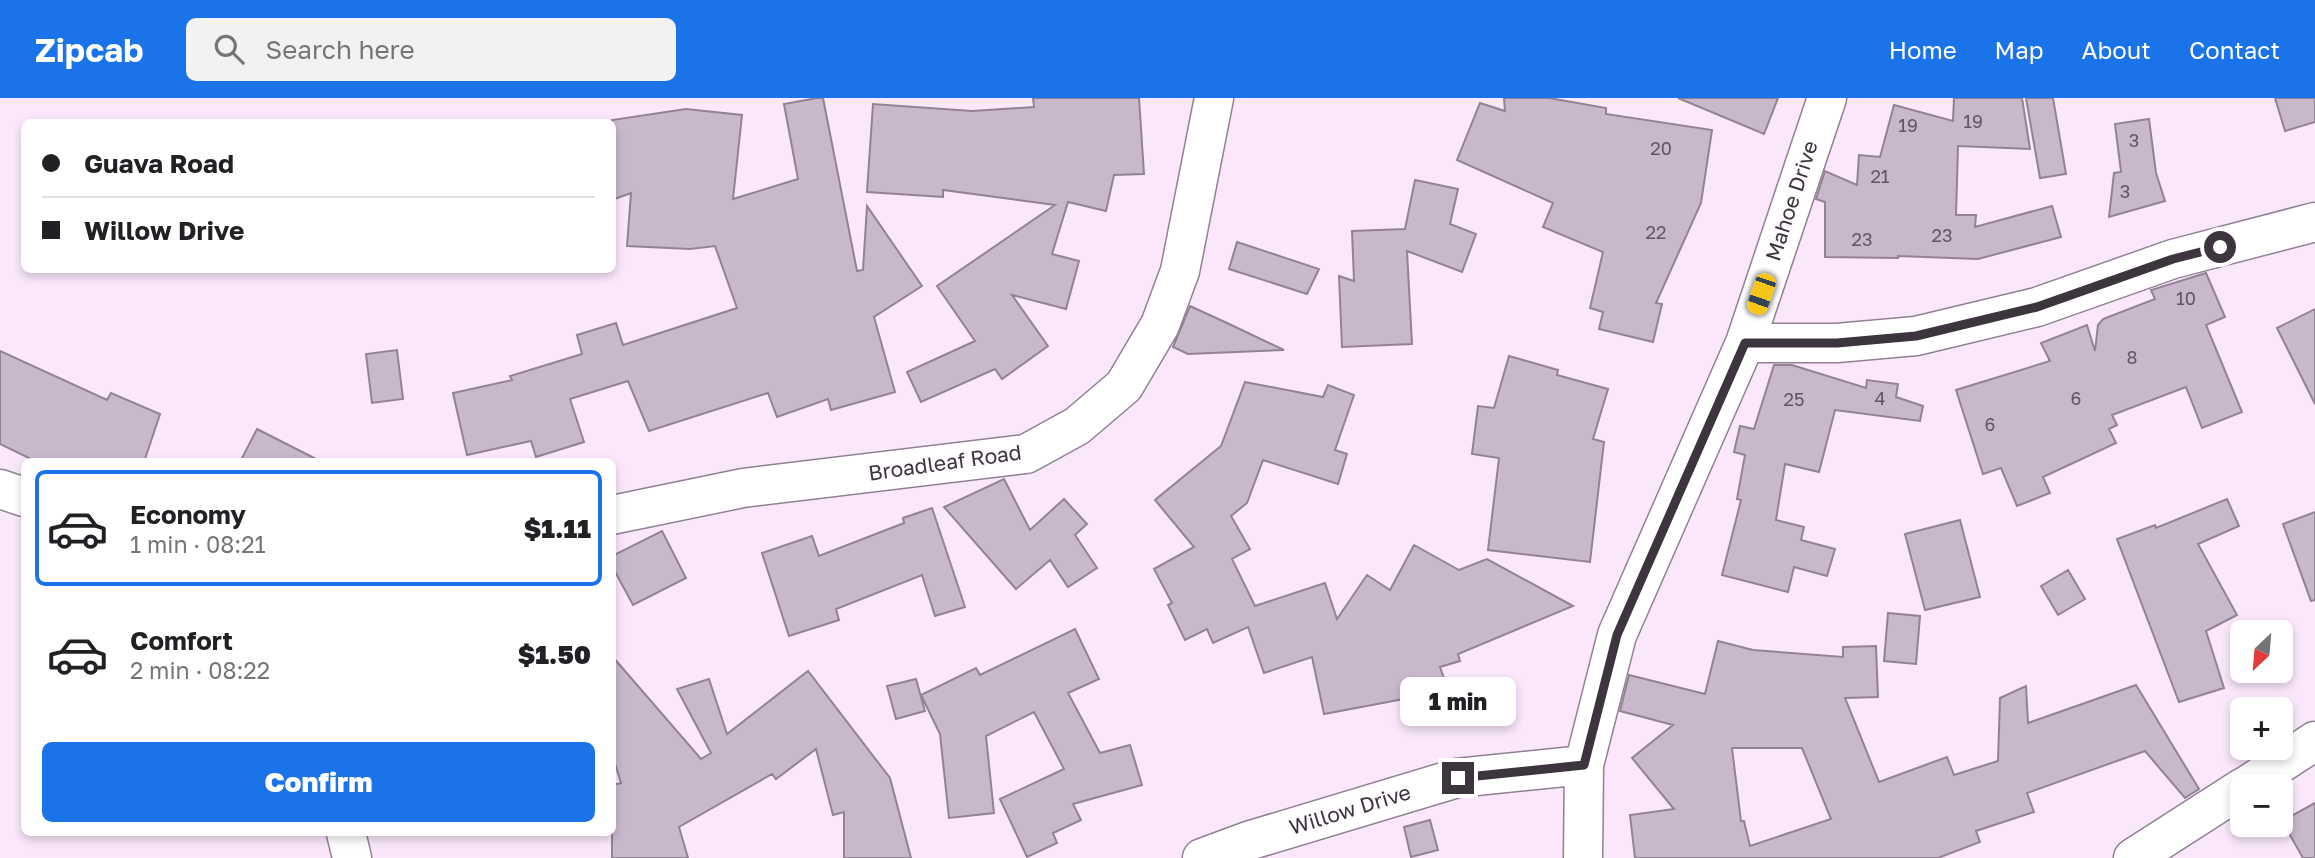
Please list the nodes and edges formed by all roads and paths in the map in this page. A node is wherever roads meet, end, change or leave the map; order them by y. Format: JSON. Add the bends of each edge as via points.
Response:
{"nodes":[{"id":1,"x":1214,"y":98,"type":"edge"},
{"id":2,"x":1827,"y":98,"type":"edge"},
{"id":3,"x":2315,"y":222,"type":"edge"},
{"id":4,"x":1745,"y":343,"type":"junction"},
{"id":5,"x":0,"y":489,"type":"edge"},
{"id":6,"x":21,"y":496,"type":"edge"},
{"id":7,"x":616,"y":514,"type":"edge"},
{"id":8,"x":2315,"y":741,"type":"edge"},
{"id":9,"x":1584,"y":765,"type":"junction"},
{"id":10,"x":2264,"y":774,"type":"edge"},
{"id":11,"x":2230,"y":796,"type":"edge"},
{"id":12,"x":347,"y":836,"type":"edge"},
{"id":13,"x":352,"y":858,"type":"edge"},
{"id":14,"x":1202,"y":858,"type":"edge"},
{"id":15,"x":1583,"y":858,"type":"edge"},
{"id":16,"x":2133,"y":858,"type":"edge"}],
"edges":[{"from":1,"to":7,"type":"street","name":"Broadleaf Road","via":[[1180,271],[1160,325],[1124,386],[1077,426],[1026,454],[743,488]]},
{"from":2,"to":4,"type":"street","name":"Mahoe Drive"},
{"from":3,"to":4,"type":"street","via":[[2173,259],[2037,307],[1916,336],[1837,343]]},
{"from":4,"to":9,"type":"street","name":"Mahoe Drive","via":[[1617,635]]},
{"from":5,"to":6,"type":"street"},
{"from":8,"to":10,"type":"street"},
{"from":9,"to":14,"type":"street","name":"Willow Drive","via":[[1458,778]]},
{"from":9,"to":15,"type":"street","name":"Mahoe Drive"},
{"from":11,"to":16,"type":"street"},
{"from":12,"to":13,"type":"street"}]}
